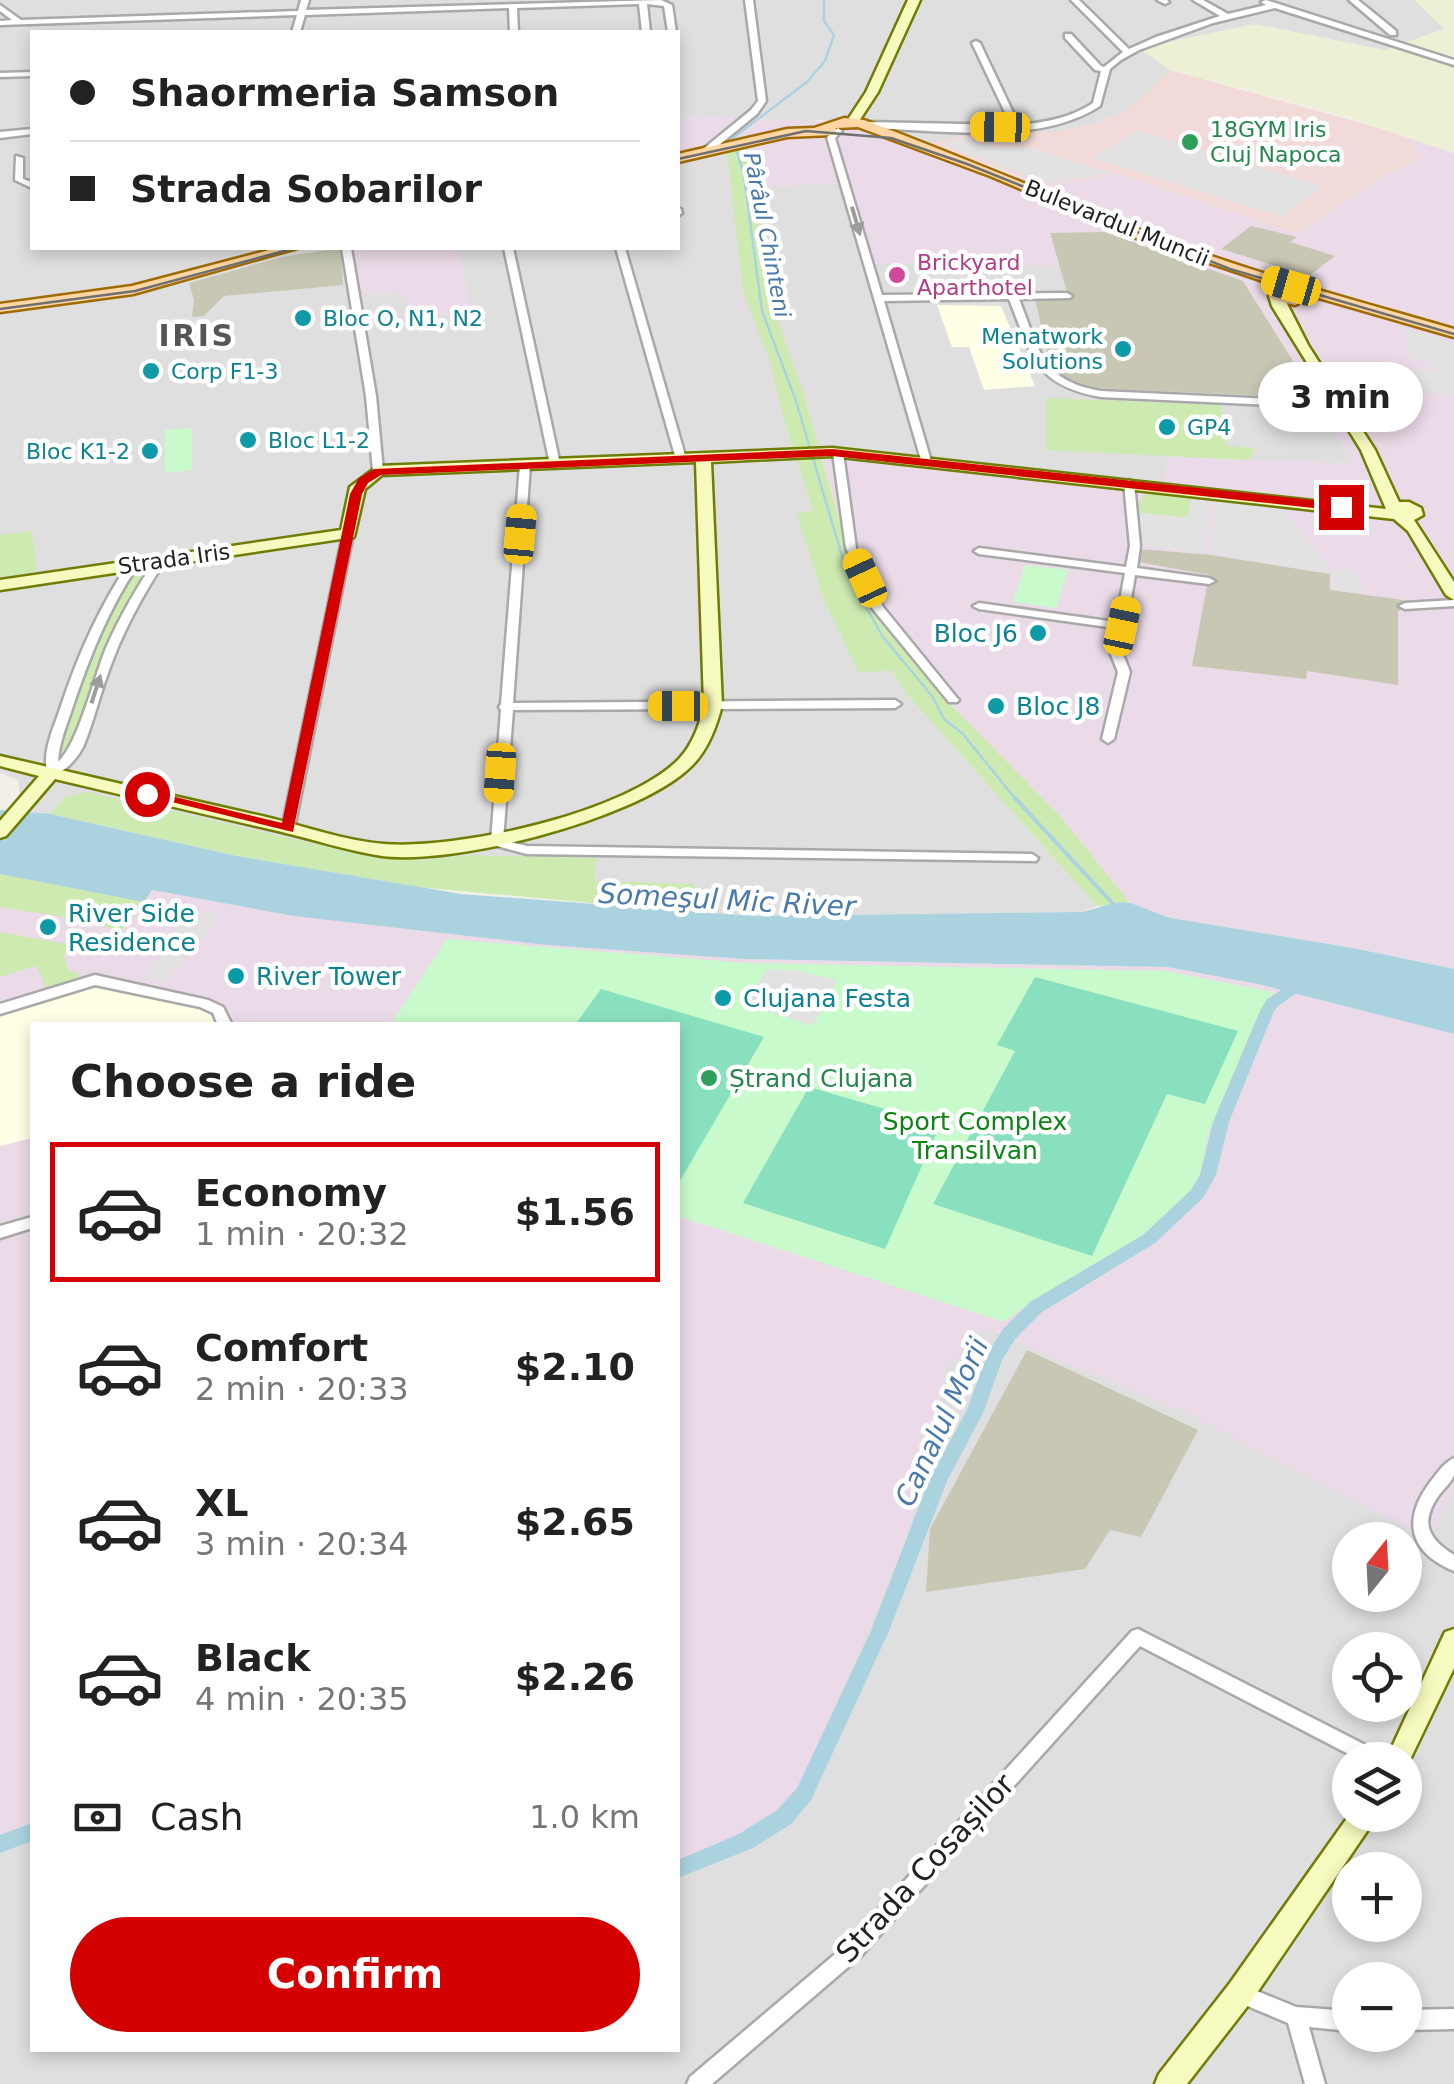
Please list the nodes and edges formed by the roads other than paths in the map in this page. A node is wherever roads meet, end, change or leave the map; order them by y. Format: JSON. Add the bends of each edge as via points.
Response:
{"nodes":[{"id":1,"x":305,"y":0,"type":"edge"},
{"id":2,"x":749,"y":0,"type":"edge"},
{"id":3,"x":914,"y":0,"type":"edge"},
{"id":4,"x":1075,"y":0,"type":"edge"},
{"id":5,"x":1196,"y":0,"type":"edge"},
{"id":6,"x":1260,"y":0,"type":"edge"},
{"id":7,"x":1353,"y":0,"type":"edge"},
{"id":8,"x":642,"y":1,"type":"edge"},
{"id":9,"x":564,"y":2,"type":"edge"},
{"id":10,"x":513,"y":5,"type":"junction"},
{"id":11,"x":1272,"y":6,"type":"junction"},
{"id":12,"x":0,"y":7,"type":"edge"},
{"id":13,"x":302,"y":12,"type":"junction"},
{"id":14,"x":1226,"y":16,"type":"junction"},
{"id":15,"x":19,"y":22,"type":"junction"},
{"id":16,"x":0,"y":23,"type":"edge"},
{"id":17,"x":297,"y":30,"type":"edge"},
{"id":18,"x":514,"y":30,"type":"edge"},
{"id":19,"x":646,"y":30,"type":"edge"},
{"id":20,"x":672,"y":30,"type":"edge"},
{"id":21,"x":1393,"y":33,"type":"dead end"},
{"id":22,"x":1068,"y":36,"type":"dead end"},
{"id":23,"x":976,"y":43,"type":"dead end"},
{"id":24,"x":1126,"y":50,"type":"junction"},
{"id":25,"x":1454,"y":64,"type":"edge"},
{"id":26,"x":1105,"y":70,"type":"junction"},
{"id":27,"x":0,"y":74,"type":"edge"},
{"id":28,"x":30,"y":74,"type":"edge"},
{"id":29,"x":861,"y":127,"type":"junction"},
{"id":30,"x":1016,"y":127,"type":"junction"},
{"id":31,"x":838,"y":128,"type":"junction"},
{"id":32,"x":30,"y":132,"type":"edge"},
{"id":33,"x":887,"y":132,"type":"junction"},
{"id":34,"x":0,"y":135,"type":"edge"},
{"id":35,"x":711,"y":151,"type":"junction"},
{"id":36,"x":20,"y":158,"type":"dead end"},
{"id":37,"x":680,"y":158,"type":"edge"},
{"id":38,"x":30,"y":184,"type":"edge"},
{"id":39,"x":283,"y":250,"type":"edge"},
{"id":40,"x":346,"y":250,"type":"edge"},
{"id":41,"x":508,"y":250,"type":"edge"},
{"id":42,"x":621,"y":250,"type":"edge"},
{"id":43,"x":1231,"y":268,"type":"junction"},
{"id":44,"x":1297,"y":294,"type":"junction"},
{"id":45,"x":1274,"y":295,"type":"junction"},
{"id":46,"x":1066,"y":296,"type":"dead end"},
{"id":47,"x":1013,"y":297,"type":"junction"},
{"id":48,"x":881,"y":298,"type":"junction"},
{"id":49,"x":0,"y":308,"type":"edge"},
{"id":50,"x":1289,"y":324,"type":"junction"},
{"id":51,"x":1454,"y":333,"type":"edge"},
{"id":52,"x":1340,"y":404,"type":"junction"},
{"id":53,"x":832,"y":453,"type":"junction"},
{"id":54,"x":681,"y":459,"type":"junction"},
{"id":55,"x":703,"y":459,"type":"junction"},
{"id":56,"x":926,"y":462,"type":"junction"},
{"id":57,"x":555,"y":464,"type":"junction"},
{"id":58,"x":525,"y":465,"type":"junction"},
{"id":59,"x":378,"y":471,"type":"junction"},
{"id":60,"x":1129,"y":483,"type":"junction"},
{"id":61,"x":1401,"y":514,"type":"junction"},
{"id":62,"x":348,"y":534,"type":"junction"},
{"id":63,"x":979,"y":550,"type":"dead end"},
{"id":64,"x":160,"y":561,"type":"junction"},
{"id":65,"x":133,"y":564,"type":"junction"},
{"id":66,"x":1132,"y":571,"type":"junction"},
{"id":67,"x":1209,"y":581,"type":"dead end"},
{"id":68,"x":0,"y":585,"type":"edge"},
{"id":69,"x":1454,"y":595,"type":"edge"},
{"id":70,"x":1454,"y":603,"type":"edge"},
{"id":71,"x":978,"y":606,"type":"dead end"},
{"id":72,"x":1405,"y":606,"type":"dead end"},
{"id":73,"x":1122,"y":626,"type":"junction"},
{"id":74,"x":953,"y":700,"type":"dead end"},
{"id":75,"x":896,"y":704,"type":"dead end"},
{"id":76,"x":713,"y":705,"type":"junction"},
{"id":77,"x":505,"y":707,"type":"junction"},
{"id":78,"x":1108,"y":739,"type":"dead end"},
{"id":79,"x":0,"y":762,"type":"edge"},
{"id":80,"x":52,"y":772,"type":"junction"},
{"id":81,"x":288,"y":829,"type":"junction"},
{"id":82,"x":0,"y":832,"type":"edge"},
{"id":83,"x":496,"y":839,"type":"junction"},
{"id":84,"x":1032,"y":858,"type":"dead end"},
{"id":85,"x":0,"y":1009,"type":"edge"},
{"id":86,"x":224,"y":1022,"type":"edge"},
{"id":87,"x":30,"y":1224,"type":"edge"},
{"id":88,"x":0,"y":1232,"type":"edge"},
{"id":89,"x":1454,"y":1465,"type":"edge"},
{"id":90,"x":1454,"y":1564,"type":"edge"},
{"id":91,"x":1454,"y":1640,"type":"edge"},
{"id":92,"x":1342,"y":1742,"type":"edge"},
{"id":93,"x":1407,"y":1742,"type":"edge"},
{"id":94,"x":1353,"y":1832,"type":"edge"},
{"id":95,"x":1240,"y":1993,"type":"junction"},
{"id":96,"x":1296,"y":2018,"type":"junction"},
{"id":97,"x":1454,"y":2018,"type":"edge"},
{"id":98,"x":1422,"y":2019,"type":"edge"},
{"id":99,"x":1332,"y":2020,"type":"edge"},
{"id":100,"x":697,"y":2084,"type":"edge"},
{"id":101,"x":1170,"y":2084,"type":"edge"},
{"id":102,"x":1315,"y":2084,"type":"edge"}],
"edges":[{"from":1,"to":13,"type":"street"},
{"from":2,"to":35,"type":"street","via":[[762,101]]},
{"from":3,"to":29,"type":"street"},
{"from":4,"to":24,"type":"street"},
{"from":5,"to":14,"type":"street"},
{"from":6,"to":11,"type":"street"},
{"from":7,"to":21,"type":"street"},
{"from":8,"to":9,"type":"street"},
{"from":8,"to":19,"type":"street"},
{"from":8,"to":20,"type":"street","via":[[668,5]]},
{"from":9,"to":10,"type":"street"},
{"from":10,"to":13,"type":"street"},
{"from":10,"to":18,"type":"street"},
{"from":11,"to":14,"type":"street"},
{"from":11,"to":25,"type":"street"},
{"from":12,"to":15,"type":"street"},
{"from":13,"to":15,"type":"street"},
{"from":13,"to":17,"type":"street"},
{"from":14,"to":24,"type":"street"},
{"from":15,"to":16,"type":"street"},
{"from":22,"to":26,"type":"street"},
{"from":23,"to":30,"type":"street"},
{"from":24,"to":26,"type":"street"},
{"from":26,"to":30,"type":"street","via":[[1101,97],[1090,112],[1066,123]]},
{"from":27,"to":28,"type":"street"},
{"from":29,"to":31,"type":"main road","name":"Bulevardul Muncii"},
{"from":29,"to":33,"type":"main road","name":"Bulevardul Muncii"},
{"from":30,"to":33,"type":"street"},
{"from":31,"to":35,"type":"main road","name":"Bulevardul Muncii"},
{"from":31,"to":48,"type":"street","one_way":true,"via":[[831,137]]},
{"from":32,"to":34,"type":"street"},
{"from":33,"to":43,"type":"main road","name":"Bulevardul Muncii"},
{"from":35,"to":37,"type":"main road","name":"Bulevardul Muncii"},
{"from":36,"to":38,"type":"street","via":[[19,180]]},
{"from":39,"to":49,"type":"main road","via":[[122,293]]},
{"from":40,"to":59,"type":"street"},
{"from":41,"to":57,"type":"street"},
{"from":42,"to":54,"type":"street"},
{"from":43,"to":44,"type":"main road","name":"Bulevardul Muncii"},
{"from":43,"to":45,"type":"main road","name":"Bulevardul Muncii"},
{"from":44,"to":45,"type":"main road","via":[[1277,288]]},
{"from":44,"to":50,"type":"street"},
{"from":44,"to":51,"type":"main road","name":"Bulevardul Muncii"},
{"from":45,"to":50,"type":"street"},
{"from":46,"to":47,"type":"street"},
{"from":47,"to":48,"type":"street"},
{"from":47,"to":52,"type":"street","via":[[1047,375],[1071,389]]},
{"from":48,"to":56,"type":"street"},
{"from":50,"to":52,"type":"street"},
{"from":52,"to":61,"type":"street"},
{"from":53,"to":55,"type":"street"},
{"from":53,"to":56,"type":"street"},
{"from":53,"to":74,"type":"street","via":[[851,548],[878,608]]},
{"from":54,"to":55,"type":"street"},
{"from":54,"to":57,"type":"street"},
{"from":55,"to":76,"type":"street"},
{"from":56,"to":60,"type":"street"},
{"from":57,"to":58,"type":"street"},
{"from":58,"to":59,"type":"street"},
{"from":58,"to":77,"type":"street"},
{"from":59,"to":62,"type":"street","via":[[358,488]]},
{"from":60,"to":61,"type":"street"},
{"from":60,"to":66,"type":"street"},
{"from":61,"to":69,"type":"street"},
{"from":62,"to":64,"type":"street","name":"Strada Iris"},
{"from":62,"to":81,"type":"street"},
{"from":63,"to":66,"type":"street"},
{"from":64,"to":65,"type":"street","name":"Strada Iris"},
{"from":80,"to":64,"type":"street","one_way":true,"via":[[76,749],[113,637]]},
{"from":65,"to":68,"type":"street","name":"Strada Iris"},
{"from":65,"to":80,"type":"street","via":[[90,636],[52,748]]},
{"from":66,"to":67,"type":"street"},
{"from":66,"to":73,"type":"street"},
{"from":70,"to":72,"type":"street"},
{"from":71,"to":73,"type":"street"},
{"from":73,"to":78,"type":"street","via":[[1116,652],[1124,672]]},
{"from":75,"to":76,"type":"street"},
{"from":76,"to":77,"type":"street"},
{"from":76,"to":83,"type":"street","via":[[694,752],[659,783]]},
{"from":77,"to":83,"type":"street"},
{"from":79,"to":80,"type":"street"},
{"from":80,"to":81,"type":"street"},
{"from":80,"to":82,"type":"street"},
{"from":81,"to":83,"type":"street","via":[[420,852]]},
{"from":83,"to":84,"type":"street","via":[[526,850]]},
{"from":85,"to":86,"type":"street","via":[[96,980],[203,1003]]},
{"from":87,"to":88,"type":"street"},
{"from":89,"to":90,"type":"street","via":[[1426,1502],[1418,1526],[1425,1544]]},
{"from":91,"to":93,"type":"street"},
{"from":92,"to":100,"type":"street","name":"Strada Cosașilor","via":[[1138,1636],[854,1950]]},
{"from":94,"to":95,"type":"street"},
{"from":95,"to":96,"type":"street"},
{"from":95,"to":101,"type":"street"},
{"from":96,"to":99,"type":"street"},
{"from":96,"to":102,"type":"street"},
{"from":97,"to":98,"type":"street"}]}
